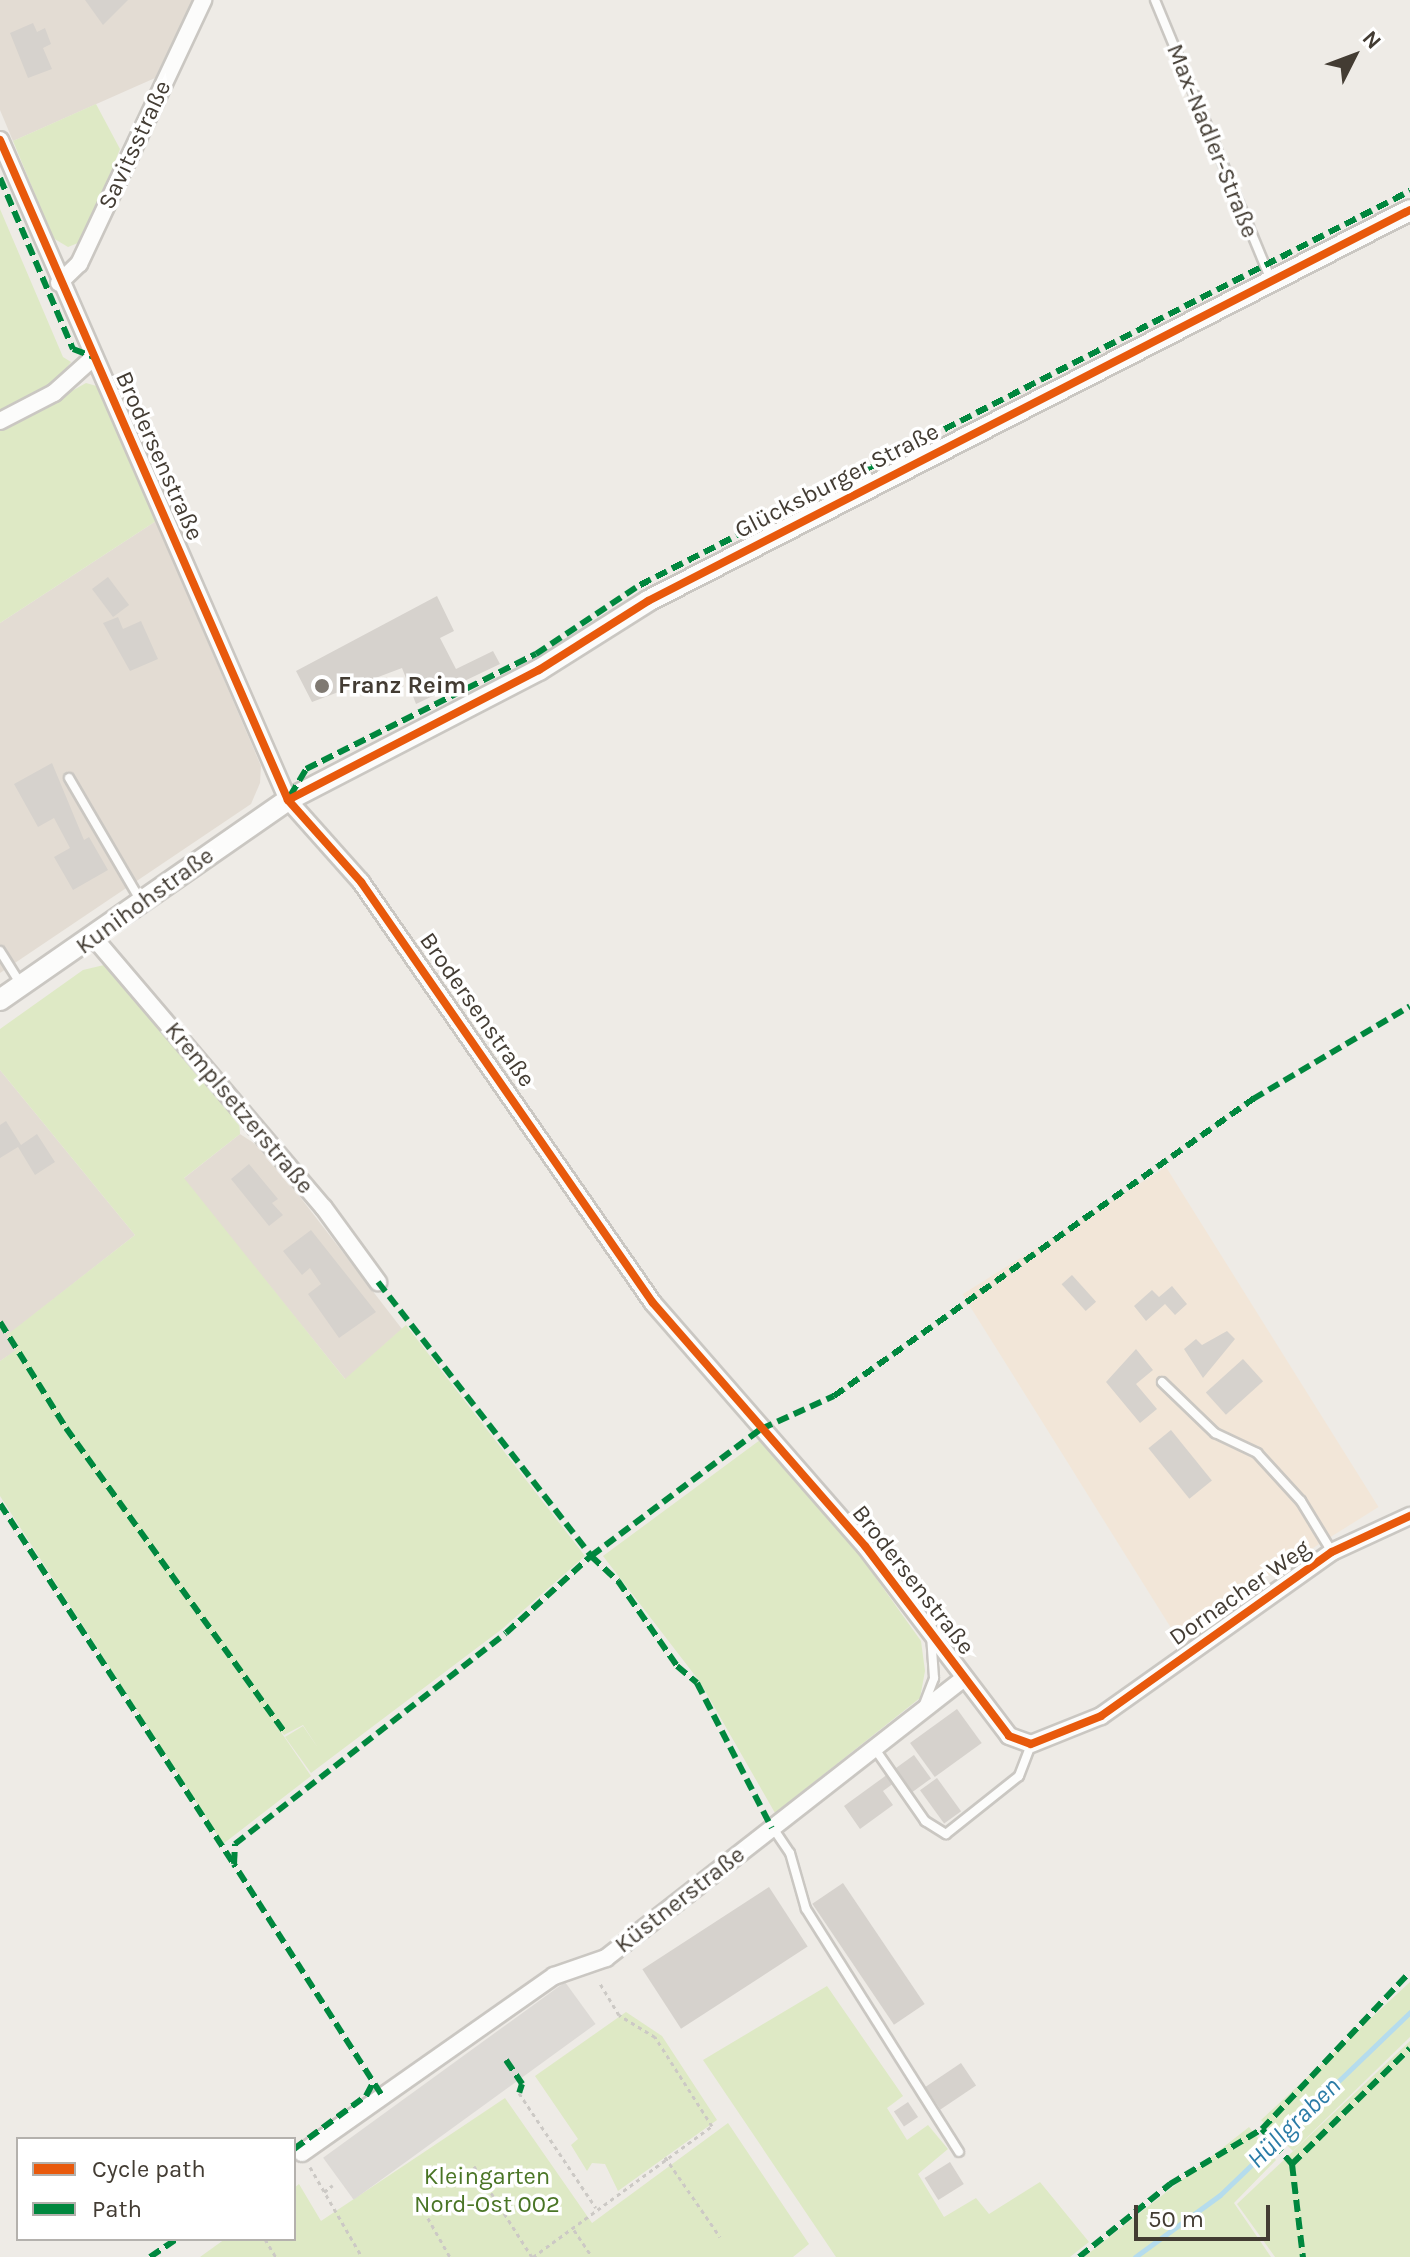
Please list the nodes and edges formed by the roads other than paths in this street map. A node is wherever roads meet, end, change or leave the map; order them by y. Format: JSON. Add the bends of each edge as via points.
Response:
{"nodes":[{"id":1,"x":203,"y":0,"type":"edge"},
{"id":2,"x":1155,"y":0,"type":"edge"},
{"id":3,"x":0,"y":140,"type":"edge"},
{"id":4,"x":1410,"y":210,"type":"edge"},
{"id":5,"x":1271,"y":281,"type":"junction"},
{"id":6,"x":59,"y":283,"type":"junction"},
{"id":7,"x":94,"y":357,"type":"junction"},
{"id":8,"x":0,"y":421,"type":"edge"},
{"id":9,"x":69,"y":778,"type":"dead end"},
{"id":10,"x":288,"y":800,"type":"junction"},
{"id":11,"x":144,"y":904,"type":"junction"},
{"id":12,"x":95,"y":939,"type":"junction"},
{"id":13,"x":0,"y":951,"type":"edge"},
{"id":14,"x":22,"y":986,"type":"junction"},
{"id":15,"x":0,"y":1000,"type":"edge"},
{"id":16,"x":378,"y":1282,"type":"dead end"},
{"id":17,"x":1162,"y":1382,"type":"dead end"},
{"id":18,"x":1410,"y":1516,"type":"edge"},
{"id":19,"x":1332,"y":1552,"type":"junction"},
{"id":20,"x":931,"y":1638,"type":"junction"},
{"id":21,"x":964,"y":1678,"type":"junction"},
{"id":22,"x":921,"y":1711,"type":"junction"},
{"id":23,"x":1031,"y":1744,"type":"junction"},
{"id":24,"x":874,"y":1748,"type":"junction"},
{"id":25,"x":772,"y":1828,"type":"junction"},
{"id":26,"x":959,"y":2152,"type":"dead end"},
{"id":27,"x":302,"y":2153,"type":"road end"}],
"edges":[{"from":1,"to":6,"type":"street","name":"Savitsstraße","via":[[79,264]]},
{"from":2,"to":5,"type":"lane","name":"Max-Nadler-Straße"},
{"from":3,"to":6,"type":"street","name":"Brodersenstraße"},
{"from":4,"to":5,"type":"street","name":"Glücksburger Straße"},
{"from":5,"to":10,"type":"street","name":"Glücksburger Straße","via":[[661,594],[539,670]]},
{"from":6,"to":7,"type":"street","name":"Brodersenstraße"},
{"from":7,"to":8,"type":"street","via":[[54,393]]},
{"from":7,"to":10,"type":"street","name":"Brodersenstraße"},
{"from":9,"to":11,"type":"lane"},
{"from":10,"to":11,"type":"street","name":"Kunihohstraße"},
{"from":10,"to":20,"type":"street","name":"Brodersenstraße","via":[[361,882],[653,1303],[865,1546]]},
{"from":11,"to":12,"type":"street","name":"Kunihohstraße"},
{"from":12,"to":14,"type":"street","name":"Kunihohstraße"},
{"from":12,"to":16,"type":"street","name":"Kremplsetzerstraße","via":[[324,1208]]},
{"from":13,"to":14,"type":"lane"},
{"from":14,"to":15,"type":"street","name":"Kunihohstraße"},
{"from":17,"to":19,"type":"lane","via":[[1215,1433],[1257,1453],[1301,1501]]},
{"from":18,"to":19,"type":"street","name":"Dornacher Weg"},
{"from":19,"to":23,"type":"street","name":"Dornacher Weg","via":[[1101,1716]]},
{"from":20,"to":21,"type":"street","name":"Brodersenstraße"},
{"from":20,"to":22,"type":"lane","via":[[934,1678]]},
{"from":21,"to":22,"type":"street","name":"Küstnerstraße"},
{"from":21,"to":23,"type":"street","name":"Brodersenstraße","via":[[1009,1736]]},
{"from":22,"to":24,"type":"street","name":"Küstnerstraße"},
{"from":23,"to":24,"type":"lane","via":[[1019,1776],[938,1834]]},
{"from":24,"to":25,"type":"street","name":"Küstnerstraße"},
{"from":25,"to":26,"type":"lane","via":[[790,1853],[806,1909]]},
{"from":25,"to":27,"type":"street","name":"Küstnerstraße","via":[[606,1958],[554,1976]]}]}
